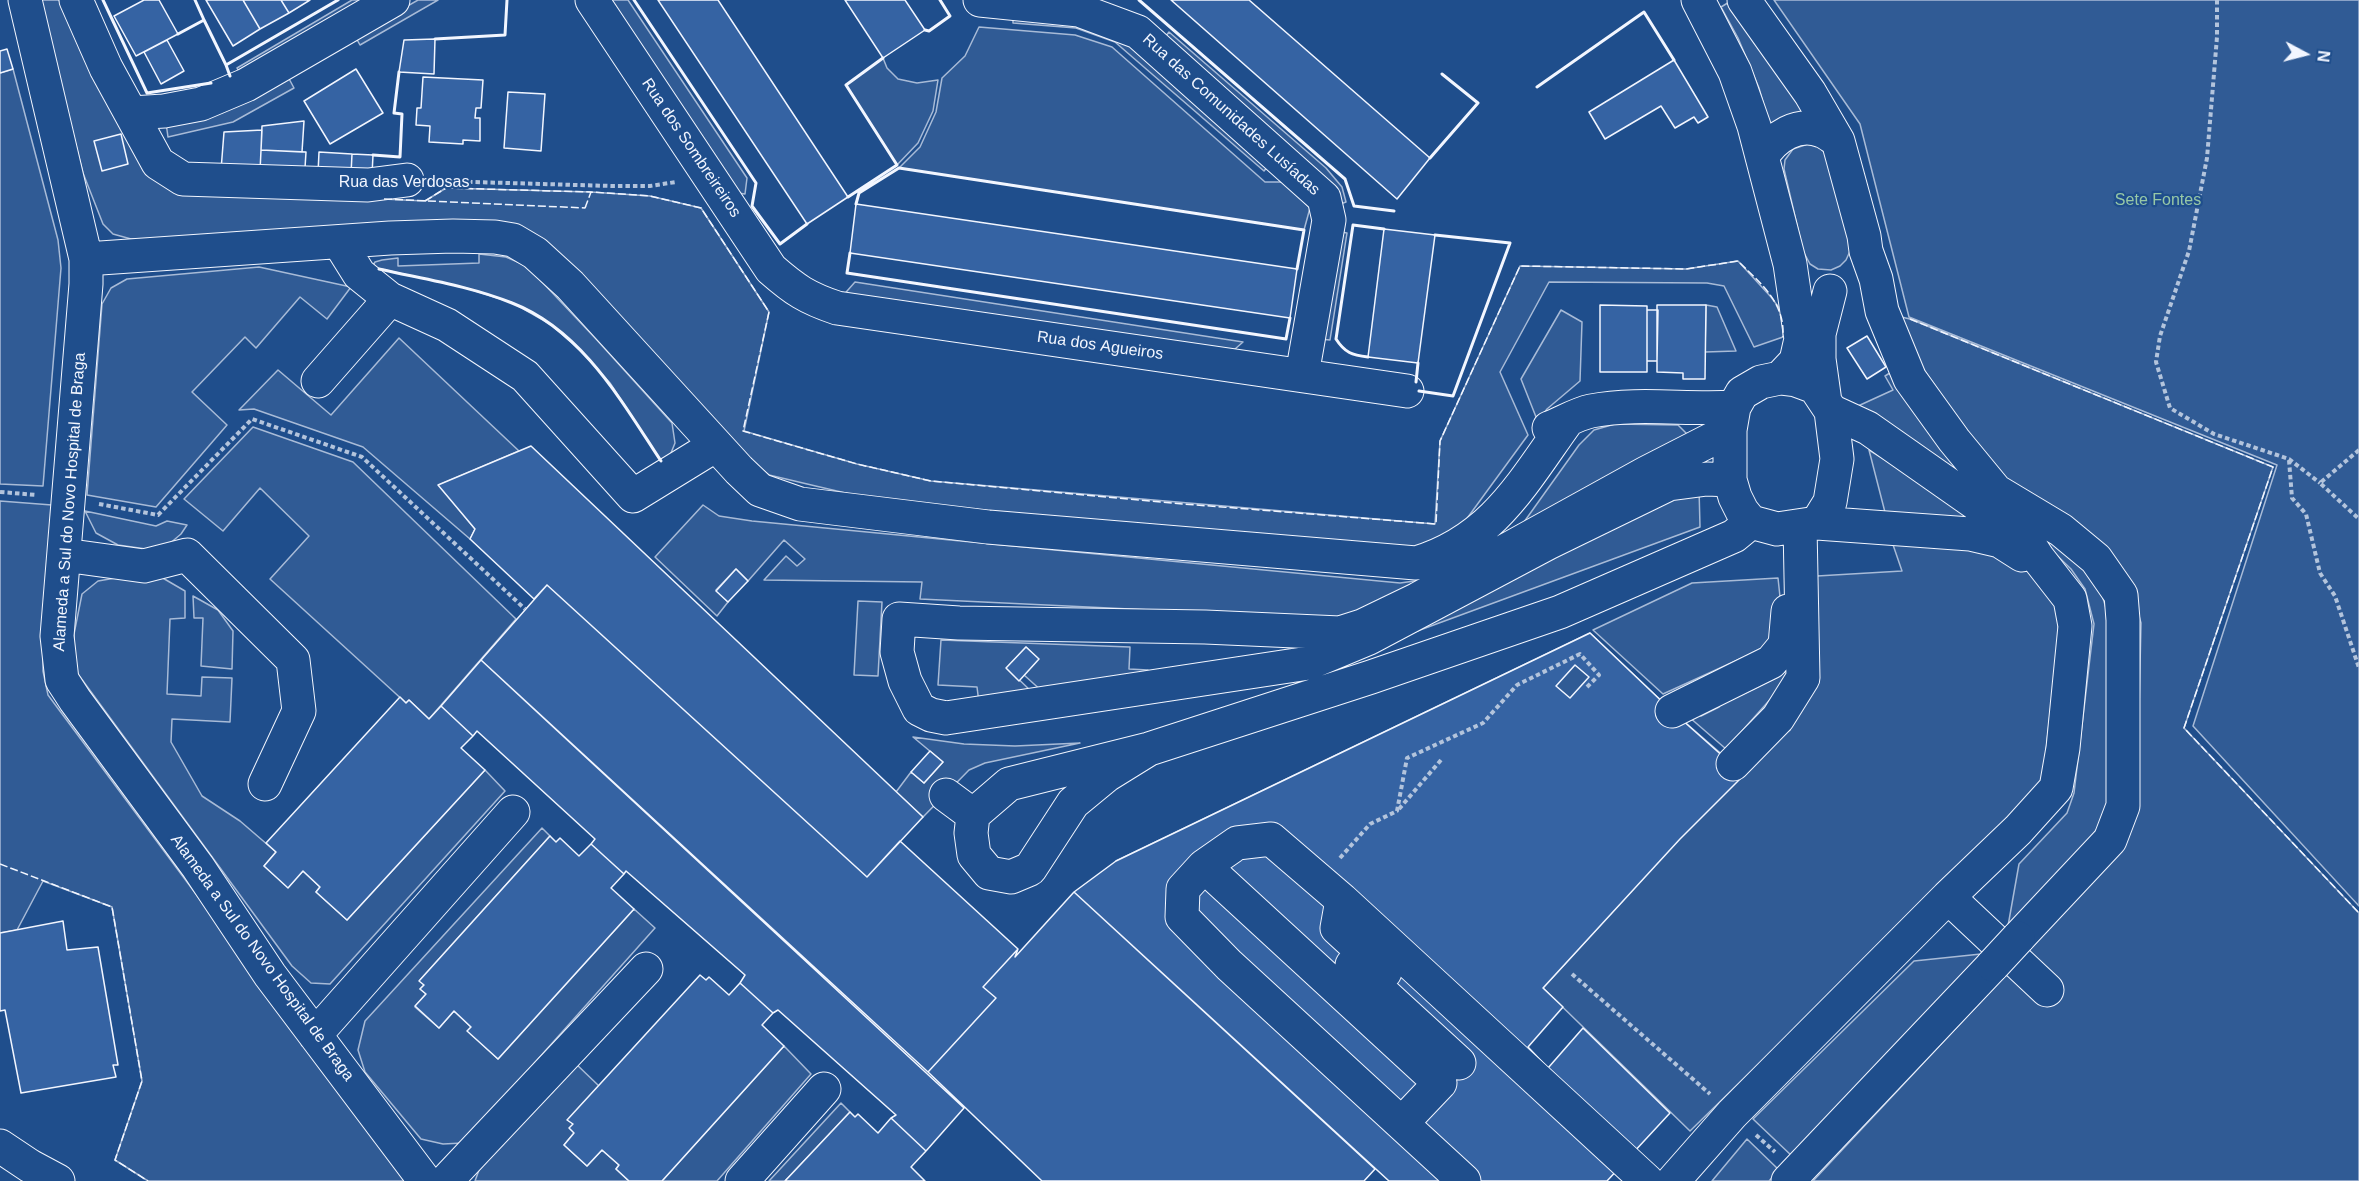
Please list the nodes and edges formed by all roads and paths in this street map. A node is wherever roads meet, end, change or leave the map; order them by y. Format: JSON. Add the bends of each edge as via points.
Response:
{"nodes":[{"id":1,"x":25,"y":0,"type":"edge"},
{"id":2,"x":76,"y":0,"type":"edge"},
{"id":3,"x":393,"y":0,"type":"edge"},
{"id":4,"x":592,"y":0,"type":"edge"},
{"id":5,"x":980,"y":0,"type":"edge"},
{"id":6,"x":1117,"y":0,"type":"edge"},
{"id":7,"x":1698,"y":0,"type":"edge"},
{"id":8,"x":1744,"y":0,"type":"edge"},
{"id":9,"x":2217,"y":0,"type":"edge"},
{"id":10,"x":1082,"y":5,"type":"edge"},
{"id":11,"x":1138,"y":32,"type":"junction"},
{"id":12,"x":132,"y":113,"type":"junction"},
{"id":13,"x":1838,"y":141,"type":"junction"},
{"id":14,"x":1762,"y":157,"type":"junction"},
{"id":15,"x":407,"y":180,"type":"joint"},
{"id":16,"x":712,"y":180,"type":"junction"},
{"id":17,"x":339,"y":242,"type":"junction"},
{"id":18,"x":1866,"y":251,"type":"junction"},
{"id":19,"x":86,"y":259,"type":"junction"},
{"id":20,"x":1790,"y":264,"type":"junction"},
{"id":21,"x":1835,"y":290,"type":"junction"},
{"id":22,"x":796,"y":291,"type":"joint"},
{"id":23,"x":390,"y":299,"type":"junction"},
{"id":24,"x":1882,"y":311,"type":"junction"},
{"id":25,"x":1302,"y":375,"type":"junction"},
{"id":26,"x":1780,"y":378,"type":"junction"},
{"id":27,"x":318,"y":381,"type":"dead end"},
{"id":28,"x":1407,"y":392,"type":"dead end"},
{"id":29,"x":1828,"y":406,"type":"junction"},
{"id":30,"x":1732,"y":419,"type":"junction"},
{"id":31,"x":716,"y":445,"type":"junction"},
{"id":32,"x":2359,"y":450,"type":"edge"},
{"id":33,"x":2289,"y":459,"type":"junction"},
{"id":34,"x":1730,"y":480,"type":"junction"},
{"id":35,"x":2320,"y":483,"type":"junction"},
{"id":36,"x":0,"y":492,"type":"edge"},
{"id":37,"x":40,"y":495,"type":"dead end"},
{"id":38,"x":92,"y":503,"type":"dead end"},
{"id":39,"x":2359,"y":519,"type":"edge"},
{"id":40,"x":1786,"y":525,"type":"junction"},
{"id":41,"x":64,"y":555,"type":"junction"},
{"id":42,"x":2037,"y":558,"type":"junction"},
{"id":43,"x":525,"y":609,"type":"dead end"},
{"id":44,"x":2359,"y":668,"type":"edge"},
{"id":45,"x":1587,"y":687,"type":"dead end"},
{"id":46,"x":1672,"y":711,"type":"dead end"},
{"id":47,"x":1149,"y":749,"type":"junction"},
{"id":48,"x":1442,"y":760,"type":"dead end"},
{"id":49,"x":1733,"y":764,"type":"dead end"},
{"id":50,"x":265,"y":784,"type":"dead end"},
{"id":51,"x":946,"y":795,"type":"dead end"},
{"id":52,"x":1397,"y":811,"type":"junction"},
{"id":53,"x":513,"y":812,"type":"dead end"},
{"id":54,"x":973,"y":815,"type":"junction"},
{"id":55,"x":1204,"y":866,"type":"junction"},
{"id":56,"x":1330,"y":890,"type":"junction"},
{"id":57,"x":1948,"y":897,"type":"junction"},
{"id":58,"x":1347,"y":960,"type":"dead end"},
{"id":59,"x":646,"y":969,"type":"dead end"},
{"id":60,"x":1572,"y":974,"type":"dead end"},
{"id":61,"x":2047,"y":990,"type":"dead end"},
{"id":62,"x":1442,"y":1023,"type":"dead end"},
{"id":63,"x":1485,"y":1034,"type":"junction"},
{"id":64,"x":315,"y":1035,"type":"junction"},
{"id":65,"x":1450,"y":1073,"type":"junction"},
{"id":66,"x":824,"y":1089,"type":"dead end"},
{"id":67,"x":1732,"y":1114,"type":"junction"},
{"id":68,"x":1402,"y":1123,"type":"junction"},
{"id":69,"x":0,"y":1146,"type":"edge"},
{"id":70,"x":1782,"y":1167,"type":"edge"},
{"id":71,"x":1636,"y":1171,"type":"edge"},
{"id":72,"x":17,"y":1174,"type":"edge"},
{"id":73,"x":58,"y":1181,"type":"edge"},
{"id":74,"x":425,"y":1181,"type":"edge"},
{"id":75,"x":446,"y":1181,"type":"edge"},
{"id":76,"x":742,"y":1181,"type":"edge"},
{"id":77,"x":1464,"y":1181,"type":"edge"},
{"id":78,"x":1673,"y":1181,"type":"edge"}],
"edges":[{"from":1,"to":19,"type":"street","name":"Alameda a Sul do Novo Hospital de Braga"},
{"from":2,"to":12,"type":"street","name":"Rua das Verdosas","via":[[106,68]]},
{"from":3,"to":12,"type":"street","via":[[246,84],[201,104]]},
{"from":4,"to":16,"type":"street","name":"Rua dos Sombreireiros"},
{"from":5,"to":10,"type":"street","name":"Rua das Comunidades Lusíadas"},
{"from":6,"to":11,"type":"street","name":"Rua das Comunidades Lusíadas","via":[[1129,12]]},
{"from":7,"to":14,"type":"street","via":[[1735,72]]},
{"from":8,"to":13,"type":"street","via":[[1810,93]]},
{"from":9,"to":33,"type":"path","via":[[2207,158],[2189,251],[2160,336],[2157,362],[2170,408],[2214,434]]},
{"from":10,"to":11,"type":"street","name":"Rua das Comunidades Lusíadas"},
{"from":11,"to":25,"type":"street","name":"Rua das Comunidades Lusíadas","via":[[1324,198],[1329,220]]},
{"from":12,"to":15,"type":"street","name":"Rua das Verdosas","via":[[158,163],[183,179],[368,185]]},
{"from":13,"to":14,"type":"street","via":[[1822,130],[1793,130],[1770,144]]},
{"from":13,"to":18,"type":"street"},
{"from":14,"to":20,"type":"street"},
{"from":15,"to":16,"type":"path","name":"Rua das Verdosas","via":[[612,186]]},
{"from":16,"to":22,"type":"street","name":"Rua dos Sombreireiros","via":[[771,269]]},
{"from":17,"to":19,"type":"street"},
{"from":17,"to":23,"type":"street","via":[[359,274]]},
{"from":17,"to":31,"type":"street","via":[[453,236],[513,240],[535,253],[570,285]]},
{"from":18,"to":21,"type":"street","via":[[1863,267],[1855,279]]},
{"from":18,"to":24,"type":"street"},
{"from":19,"to":41,"type":"street","name":"Alameda a Sul do Novo Hospital de Braga"},
{"from":20,"to":21,"type":"street","via":[[1802,281],[1817,289]]},
{"from":20,"to":26,"type":"street","via":[[1801,339],[1796,361]]},
{"from":21,"to":24,"type":"street"},
{"from":21,"to":29,"type":"street","via":[[1819,334]]},
{"from":22,"to":25,"type":"street","name":"Rua dos Agueiros","via":[[837,308]]},
{"from":23,"to":27,"type":"street"},
{"from":23,"to":31,"type":"street","via":[[447,325],[525,376],[633,496]]},
{"from":24,"to":70,"type":"street","bridge":true,"via":[[1910,379],[1996,491],[2061,530],[2096,559],[2121,595],[2123,806],[2110,840],[1993,965]]},
{"from":25,"to":28,"type":"street","name":"Rua dos Agueiros"},
{"from":26,"to":29,"type":"street","via":[[1815,387]]},
{"from":26,"to":30,"type":"street","via":[[1761,382],[1742,393]]},
{"from":29,"to":40,"type":"street","via":[[1837,459],[1830,502]]},
{"from":29,"to":42,"type":"street","via":[[1868,428],[2025,538]]},
{"from":30,"to":31,"type":"street","via":[[1704,409],[1624,407],[1589,411],[1544,430],[1461,544],[1416,563],[988,527],[800,504],[760,490]]},
{"from":30,"to":34,"type":"street"},
{"from":30,"to":34,"type":"street","via":[[1570,517],[1419,599],[1340,633],[899,619],[897,652],[919,709],[946,718],[1309,663],[1370,638],[1669,484]]},
{"from":32,"to":35,"type":"path"},
{"from":33,"to":35,"type":"path"},
{"from":33,"to":44,"type":"path","via":[[2292,498],[2306,514],[2320,573],[2335,596]]},
{"from":34,"to":40,"type":"street","via":[[1742,511]]},
{"from":35,"to":39,"type":"path"},
{"from":36,"to":37,"type":"path"},
{"from":38,"to":43,"type":"path","via":[[158,515],[252,419],[362,457]]},
{"from":40,"to":42,"type":"street","via":[[1970,534],[2000,541],[2023,556]]},
{"from":40,"to":46,"type":"street","via":[[1789,616],[1785,645],[1771,662]]},
{"from":40,"to":47,"type":"street","via":[[1734,536],[1560,612]]},
{"from":40,"to":49,"type":"street","via":[[1803,678],[1778,718]]},
{"from":41,"to":50,"type":"street","via":[[144,566],[187,555],[292,660],[299,711]]},
{"from":41,"to":64,"type":"street","name":"Alameda a Sul do Novo Hospital de Braga","via":[[57,636],[62,680]]},
{"from":42,"to":57,"type":"street","via":[[2070,599],[2075,626],[2056,788]]},
{"from":45,"to":52,"type":"path","via":[[1599,675],[1580,654],[1517,686],[1483,723],[1407,758]]},
{"from":47,"to":54,"type":"street","via":[[1009,784]]},
{"from":47,"to":54,"type":"street","via":[[1073,802],[1030,869],[1011,877],[989,873],[974,855]]},
{"from":48,"to":52,"type":"path"},
{"from":51,"to":54,"type":"street"},
{"from":52,"to":56,"type":"path","via":[[1370,824]]},
{"from":53,"to":64,"type":"street"},
{"from":55,"to":56,"type":"street","via":[[1238,843],[1270,839]]},
{"from":55,"to":65,"type":"street"},
{"from":55,"to":68,"type":"street","via":[[1183,889],[1182,916],[1229,965]]},
{"from":56,"to":62,"type":"street","via":[[1337,928]]},
{"from":56,"to":63,"type":"street"},
{"from":57,"to":61,"type":"street"},
{"from":57,"to":67,"type":"street"},
{"from":58,"to":65,"type":"street"},
{"from":59,"to":75,"type":"street"},
{"from":60,"to":67,"type":"path"},
{"from":63,"to":65,"type":"street"},
{"from":63,"to":71,"type":"street"},
{"from":64,"to":74,"type":"street","name":"Alameda a Sul do Novo Hospital de Braga"},
{"from":65,"to":68,"type":"street"},
{"from":66,"to":76,"type":"street"},
{"from":67,"to":70,"type":"path"},
{"from":67,"to":78,"type":"street"},
{"from":68,"to":77,"type":"street"},
{"from":69,"to":72,"type":"street"},
{"from":72,"to":73,"type":"street"}]}
